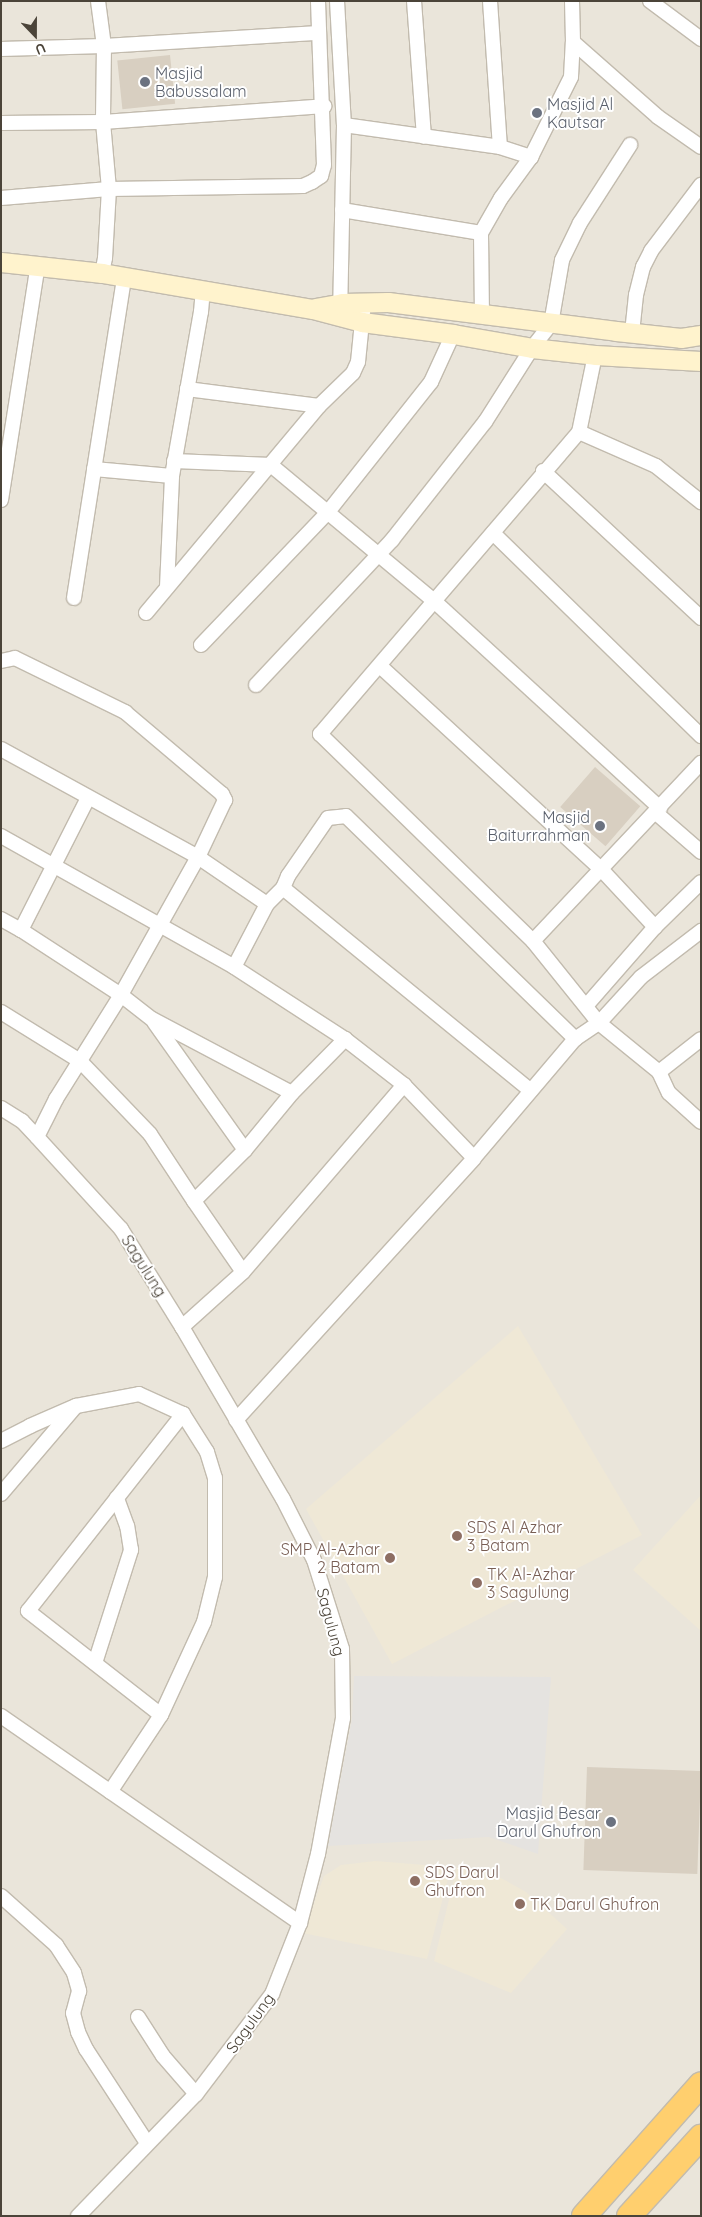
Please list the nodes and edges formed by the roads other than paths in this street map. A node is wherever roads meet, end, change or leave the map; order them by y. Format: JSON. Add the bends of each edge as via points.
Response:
{"nodes":[{"id":1,"x":98,"y":1,"type":"edge"},
{"id":2,"x":318,"y":1,"type":"edge"},
{"id":3,"x":337,"y":1,"type":"edge"},
{"id":4,"x":414,"y":1,"type":"edge"},
{"id":5,"x":490,"y":1,"type":"edge"},
{"id":6,"x":572,"y":1,"type":"edge"},
{"id":7,"x":650,"y":1,"type":"edge"},
{"id":8,"x":319,"y":33,"type":"junction"},
{"id":9,"x":701,"y":39,"type":"edge"},
{"id":10,"x":573,"y":42,"type":"junction"},
{"id":11,"x":104,"y":46,"type":"junction"},
{"id":12,"x":1,"y":49,"type":"edge"},
{"id":13,"x":324,"y":106,"type":"junction"},
{"id":14,"x":103,"y":122,"type":"junction"},
{"id":15,"x":1,"y":123,"type":"edge"},
{"id":16,"x":344,"y":125,"type":"junction"},
{"id":17,"x":424,"y":137,"type":"junction"},
{"id":18,"x":630,"y":145,"type":"dead end"},
{"id":19,"x":500,"y":147,"type":"junction"},
{"id":20,"x":701,"y":148,"type":"edge"},
{"id":21,"x":531,"y":157,"type":"junction"},
{"id":22,"x":701,"y":185,"type":"edge"},
{"id":23,"x":109,"y":189,"type":"junction"},
{"id":24,"x":1,"y":198,"type":"edge"},
{"id":25,"x":342,"y":210,"type":"junction"},
{"id":26,"x":481,"y":233,"type":"junction"},
{"id":27,"x":1,"y":262,"type":"edge"},
{"id":28,"x":38,"y":265,"type":"junction"},
{"id":29,"x":102,"y":273,"type":"junction"},
{"id":30,"x":124,"y":277,"type":"junction"},
{"id":31,"x":203,"y":290,"type":"junction"},
{"id":32,"x":364,"y":302,"type":"junction"},
{"id":33,"x":341,"y":310,"type":"junction"},
{"id":34,"x":482,"y":316,"type":"junction"},
{"id":35,"x":362,"y":322,"type":"junction"},
{"id":36,"x":551,"y":324,"type":"junction"},
{"id":37,"x":632,"y":333,"type":"junction"},
{"id":38,"x":453,"y":334,"type":"junction"},
{"id":39,"x":701,"y":335,"type":"edge"},
{"id":40,"x":532,"y":348,"type":"junction"},
{"id":41,"x":595,"y":355,"type":"junction"},
{"id":42,"x":701,"y":361,"type":"edge"},
{"id":43,"x":187,"y":389,"type":"junction"},
{"id":44,"x":319,"y":406,"type":"junction"},
{"id":45,"x":579,"y":432,"type":"junction"},
{"id":46,"x":174,"y":461,"type":"junction"},
{"id":47,"x":271,"y":465,"type":"junction"},
{"id":48,"x":94,"y":469,"type":"junction"},
{"id":49,"x":543,"y":471,"type":"junction"},
{"id":50,"x":172,"y":476,"type":"junction"},
{"id":51,"x":695,"y":488,"type":"edge"},
{"id":52,"x":1,"y":500,"type":"edge"},
{"id":53,"x":701,"y":502,"type":"edge"},
{"id":54,"x":328,"y":512,"type":"junction"},
{"id":55,"x":493,"y":533,"type":"junction"},
{"id":56,"x":379,"y":554,"type":"junction"},
{"id":57,"x":168,"y":587,"type":"junction"},
{"id":58,"x":74,"y":598,"type":"dead end"},
{"id":59,"x":433,"y":600,"type":"junction"},
{"id":60,"x":146,"y":613,"type":"dead end"},
{"id":61,"x":701,"y":618,"type":"edge"},
{"id":62,"x":201,"y":645,"type":"dead end"},
{"id":63,"x":1,"y":661,"type":"edge"},
{"id":64,"x":380,"y":666,"type":"junction"},
{"id":65,"x":256,"y":685,"type":"dead end"},
{"id":66,"x":701,"y":736,"type":"edge"},
{"id":67,"x":1,"y":749,"type":"edge"},
{"id":68,"x":701,"y":763,"type":"edge"},
{"id":69,"x":88,"y":798,"type":"junction"},
{"id":70,"x":658,"y":810,"type":"junction"},
{"id":71,"x":1,"y":836,"type":"edge"},
{"id":72,"x":701,"y":852,"type":"edge"},
{"id":73,"x":198,"y":857,"type":"junction"},
{"id":74,"x":54,"y":867,"type":"junction"},
{"id":75,"x":600,"y":868,"type":"junction"},
{"id":76,"x":701,"y":882,"type":"edge"},
{"id":77,"x":283,"y":888,"type":"junction"},
{"id":78,"x":267,"y":904,"type":"junction"},
{"id":79,"x":1,"y":920,"type":"edge"},
{"id":80,"x":158,"y":926,"type":"junction"},
{"id":81,"x":655,"y":927,"type":"junction"},
{"id":82,"x":21,"y":930,"type":"junction"},
{"id":83,"x":701,"y":931,"type":"edge"},
{"id":84,"x":533,"y":941,"type":"junction"},
{"id":85,"x":234,"y":967,"type":"junction"},
{"id":86,"x":121,"y":995,"type":"junction"},
{"id":87,"x":586,"y":1006,"type":"junction"},
{"id":88,"x":1,"y":1012,"type":"edge"},
{"id":89,"x":152,"y":1019,"type":"junction"},
{"id":90,"x":599,"y":1023,"type":"junction"},
{"id":91,"x":345,"y":1039,"type":"junction"},
{"id":92,"x":576,"y":1039,"type":"junction"},
{"id":93,"x":701,"y":1039,"type":"edge"},
{"id":94,"x":80,"y":1061,"type":"junction"},
{"id":95,"x":659,"y":1072,"type":"junction"},
{"id":96,"x":404,"y":1085,"type":"junction"},
{"id":97,"x":531,"y":1091,"type":"junction"},
{"id":98,"x":292,"y":1093,"type":"junction"},
{"id":99,"x":1,"y":1108,"type":"edge"},
{"id":100,"x":701,"y":1122,"type":"edge"},
{"id":101,"x":37,"y":1137,"type":"junction"},
{"id":102,"x":246,"y":1150,"type":"junction"},
{"id":103,"x":474,"y":1158,"type":"junction"},
{"id":104,"x":194,"y":1201,"type":"junction"},
{"id":105,"x":243,"y":1272,"type":"junction"},
{"id":106,"x":182,"y":1328,"type":"junction"},
{"id":107,"x":76,"y":1406,"type":"junction"},
{"id":108,"x":183,"y":1414,"type":"junction"},
{"id":109,"x":236,"y":1420,"type":"junction"},
{"id":110,"x":1,"y":1442,"type":"edge"},
{"id":111,"x":1,"y":1494,"type":"edge"},
{"id":112,"x":117,"y":1498,"type":"junction"},
{"id":113,"x":95,"y":1663,"type":"junction"},
{"id":114,"x":161,"y":1715,"type":"junction"},
{"id":115,"x":1,"y":1716,"type":"edge"},
{"id":116,"x":110,"y":1792,"type":"junction"},
{"id":117,"x":1,"y":1896,"type":"edge"},
{"id":118,"x":300,"y":1922,"type":"junction"},
{"id":119,"x":138,"y":2017,"type":"dead end"},
{"id":120,"x":701,"y":2084,"type":"edge"},
{"id":121,"x":196,"y":2094,"type":"junction"},
{"id":122,"x":701,"y":2137,"type":"edge"},
{"id":123,"x":147,"y":2144,"type":"junction"},
{"id":124,"x":78,"y":2216,"type":"edge"},
{"id":125,"x":584,"y":2216,"type":"edge"},
{"id":126,"x":629,"y":2216,"type":"edge"}],
"edges":[{"from":1,"to":11,"type":"street"},
{"from":2,"to":8,"type":"street"},
{"from":3,"to":16,"type":"street"},
{"from":4,"to":17,"type":"street"},
{"from":5,"to":19,"type":"street"},
{"from":6,"to":10,"type":"street"},
{"from":7,"to":9,"type":"street"},
{"from":8,"to":11,"type":"street"},
{"from":8,"to":13,"type":"street"},
{"from":10,"to":20,"type":"street","via":[[658,117]]},
{"from":10,"to":21,"type":"street","via":[[571,77]]},
{"from":11,"to":12,"type":"street"},
{"from":11,"to":14,"type":"street"},
{"from":13,"to":14,"type":"street"},
{"from":13,"to":23,"type":"street","via":[[324,165],[320,176],[303,186]]},
{"from":14,"to":15,"type":"street"},
{"from":14,"to":23,"type":"street"},
{"from":16,"to":17,"type":"street"},
{"from":16,"to":25,"type":"street"},
{"from":17,"to":19,"type":"street"},
{"from":18,"to":36,"type":"street","via":[[580,223],[562,260]]},
{"from":19,"to":21,"type":"street"},
{"from":21,"to":26,"type":"street","via":[[501,198]]},
{"from":22,"to":37,"type":"street","via":[[651,251],[643,267]]},
{"from":23,"to":24,"type":"street"},
{"from":23,"to":29,"type":"street"},
{"from":25,"to":26,"type":"street"},
{"from":25,"to":33,"type":"street"},
{"from":26,"to":34,"type":"street"},
{"from":27,"to":28,"type":"street"},
{"from":28,"to":29,"type":"street"},
{"from":28,"to":52,"type":"street"},
{"from":29,"to":30,"type":"street"},
{"from":30,"to":31,"type":"street"},
{"from":30,"to":48,"type":"street"},
{"from":31,"to":33,"type":"street","via":[[313,309]]},
{"from":31,"to":43,"type":"street"},
{"from":32,"to":33,"type":"street"},
{"from":32,"to":34,"type":"street","via":[[430,307]]},
{"from":32,"to":35,"type":"street"},
{"from":33,"to":35,"type":"street"},
{"from":34,"to":36,"type":"street"},
{"from":35,"to":38,"type":"street"},
{"from":35,"to":44,"type":"street","via":[[358,362],[353,373]]},
{"from":36,"to":37,"type":"street"},
{"from":36,"to":40,"type":"street"},
{"from":37,"to":39,"type":"street","via":[[681,338]]},
{"from":38,"to":40,"type":"street"},
{"from":38,"to":54,"type":"street","via":[[431,382]]},
{"from":40,"to":41,"type":"street"},
{"from":40,"to":56,"type":"street","via":[[485,422]]},
{"from":41,"to":42,"type":"street"},
{"from":41,"to":45,"type":"street"},
{"from":43,"to":44,"type":"street"},
{"from":43,"to":46,"type":"street"},
{"from":44,"to":47,"type":"street"},
{"from":45,"to":49,"type":"street"},
{"from":45,"to":51,"type":"street","via":[[656,466]]},
{"from":46,"to":47,"type":"street"},
{"from":46,"to":50,"type":"street"},
{"from":47,"to":54,"type":"street"},
{"from":47,"to":57,"type":"street"},
{"from":48,"to":50,"type":"street"},
{"from":48,"to":58,"type":"street"},
{"from":49,"to":55,"type":"street"},
{"from":49,"to":61,"type":"street"},
{"from":50,"to":57,"type":"street"},
{"from":51,"to":53,"type":"street"},
{"from":54,"to":56,"type":"street"},
{"from":54,"to":62,"type":"street"},
{"from":55,"to":59,"type":"street","via":[[450,585]]},
{"from":55,"to":66,"type":"street"},
{"from":56,"to":59,"type":"street"},
{"from":56,"to":65,"type":"street"},
{"from":57,"to":60,"type":"street"},
{"from":59,"to":64,"type":"street"},
{"from":59,"to":70,"type":"street"},
{"from":63,"to":73,"type":"street","via":[[15,658],[126,712],[222,794],[225,800]]},
{"from":64,"to":75,"type":"street"},
{"from":64,"to":84,"type":"street","via":[[320,734]]},
{"from":67,"to":69,"type":"street"},
{"from":68,"to":70,"type":"street"},
{"from":69,"to":73,"type":"street"},
{"from":69,"to":74,"type":"street"},
{"from":70,"to":72,"type":"street"},
{"from":70,"to":75,"type":"street"},
{"from":71,"to":74,"type":"street"},
{"from":73,"to":78,"type":"street"},
{"from":73,"to":80,"type":"street"},
{"from":74,"to":80,"type":"street"},
{"from":74,"to":82,"type":"street"},
{"from":75,"to":81,"type":"street"},
{"from":75,"to":84,"type":"street"},
{"from":76,"to":81,"type":"street"},
{"from":77,"to":78,"type":"street"},
{"from":77,"to":92,"type":"street","via":[[328,818],[346,816]]},
{"from":77,"to":97,"type":"street"},
{"from":78,"to":85,"type":"street"},
{"from":79,"to":82,"type":"street"},
{"from":80,"to":85,"type":"street"},
{"from":80,"to":86,"type":"street"},
{"from":81,"to":87,"type":"street"},
{"from":82,"to":86,"type":"street"},
{"from":83,"to":90,"type":"street","via":[[641,977]]},
{"from":84,"to":87,"type":"street"},
{"from":85,"to":91,"type":"street"},
{"from":86,"to":89,"type":"street"},
{"from":86,"to":94,"type":"street"},
{"from":87,"to":90,"type":"street"},
{"from":88,"to":94,"type":"street"},
{"from":89,"to":98,"type":"street"},
{"from":89,"to":102,"type":"street"},
{"from":90,"to":92,"type":"street"},
{"from":90,"to":95,"type":"street"},
{"from":91,"to":96,"type":"street"},
{"from":91,"to":98,"type":"street"},
{"from":92,"to":97,"type":"street"},
{"from":93,"to":95,"type":"street"},
{"from":94,"to":101,"type":"street"},
{"from":94,"to":104,"type":"street","via":[[150,1134]]},
{"from":95,"to":100,"type":"street","via":[[668,1093]]},
{"from":96,"to":103,"type":"street"},
{"from":96,"to":105,"type":"street"},
{"from":97,"to":103,"type":"street"},
{"from":98,"to":102,"type":"street"},
{"from":99,"to":101,"type":"street","name":"Sagulung","via":[[22,1121]]},
{"from":101,"to":106,"type":"street","name":"Sagulung","via":[[121,1229]]},
{"from":102,"to":104,"type":"street"},
{"from":103,"to":109,"type":"street"},
{"from":104,"to":105,"type":"street"},
{"from":105,"to":106,"type":"street"},
{"from":106,"to":109,"type":"street","name":"Sagulung"},
{"from":107,"to":108,"type":"street","via":[[138,1394]]},
{"from":107,"to":110,"type":"street"},
{"from":107,"to":111,"type":"street"},
{"from":108,"to":112,"type":"street"},
{"from":108,"to":114,"type":"street","via":[[207,1452],[215,1478],[215,1577],[204,1622]]},
{"from":109,"to":118,"type":"street","name":"Sagulung","via":[[283,1499],[314,1560],[342,1649],[343,1718],[318,1854]]},
{"from":112,"to":113,"type":"street","via":[[128,1526],[131,1550]]},
{"from":112,"to":113,"type":"street","via":[[28,1611]]},
{"from":113,"to":114,"type":"street"},
{"from":114,"to":116,"type":"street"},
{"from":115,"to":116,"type":"street"},
{"from":116,"to":118,"type":"street"},
{"from":117,"to":123,"type":"street","via":[[56,1945],[74,1973],[79,1991],[73,2012],[78,2032]]},
{"from":118,"to":121,"type":"street","name":"Sagulung","via":[[272,1994]]},
{"from":119,"to":121,"type":"street","via":[[163,2056]]},
{"from":120,"to":125,"type":"highway"},
{"from":121,"to":123,"type":"street","name":"Sagulung"},
{"from":122,"to":126,"type":"highway"},
{"from":123,"to":124,"type":"street","name":"Sagulung"}]}
